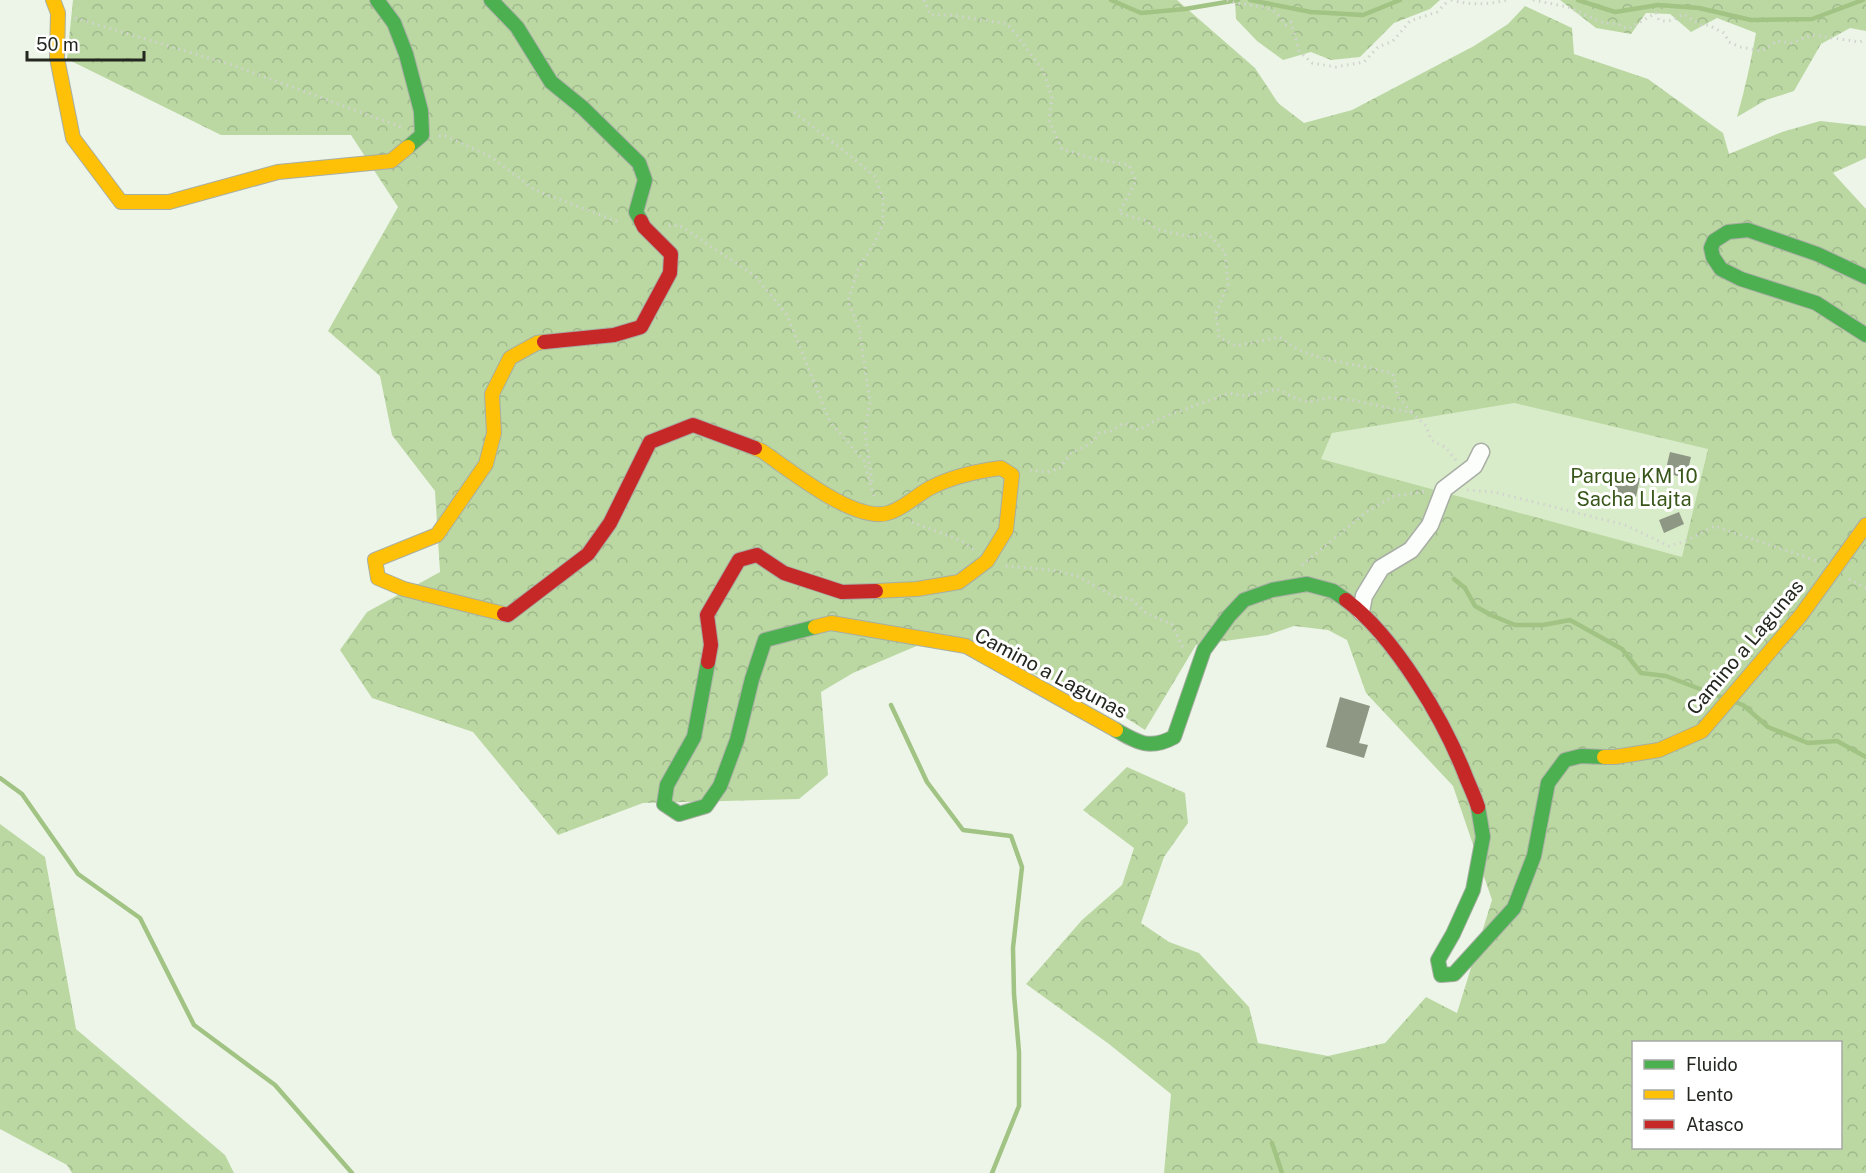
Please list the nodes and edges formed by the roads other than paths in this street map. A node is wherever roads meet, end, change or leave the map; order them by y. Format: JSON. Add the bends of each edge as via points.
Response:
{"nodes":[{"id":1,"x":53,"y":0,"type":"edge"},
{"id":2,"x":377,"y":0,"type":"edge"},
{"id":3,"x":490,"y":0,"type":"edge"},
{"id":4,"x":1866,"y":277,"type":"edge"},
{"id":5,"x":1866,"y":335,"type":"edge"},
{"id":6,"x":1481,"y":452,"type":"dead end"},
{"id":7,"x":1866,"y":525,"type":"edge"},
{"id":8,"x":1361,"y":612,"type":"junction"}],
"edges":[{"from":1,"to":2,"type":"street","via":[[58,14],[57,58],[73,138],[122,202],[169,202],[278,172],[392,161],[422,135],[421,111],[394,23]]},
{"from":3,"to":8,"type":"street","name":"Camino a Lagunas","via":[[517,27],[551,82],[639,163],[645,180],[636,212],[644,227],[670,254],[670,273],[641,327],[614,335],[537,343],[510,358],[492,394],[494,433],[486,464],[437,535],[375,560],[378,578],[404,589],[508,615],[588,554],[610,523],[650,442],[693,425],[762,451],[844,506],[872,515],[890,513],[932,487],[979,471],[1001,468],[1012,476],[1006,530],[987,561],[958,582],[917,590],[842,592],[784,573],[757,555],[739,560],[707,615],[711,645],[694,737],[667,785],[664,804],[678,814],[706,806],[720,786],[765,640],[831,623],[966,646],[1137,742],[1161,744],[1174,737],[1203,650],[1244,600],[1306,584],[1333,591]]},
{"from":4,"to":5,"type":"street","via":[[1817,254],[1748,230],[1728,232],[1714,240],[1711,248],[1721,268],[1815,303]]},
{"from":6,"to":8,"type":"street","via":[[1474,466],[1450,484],[1430,525],[1411,550],[1381,568],[1364,596]]},
{"from":7,"to":8,"type":"street","name":"Camino a Lagunas","via":[[1801,615],[1702,731],[1659,750],[1565,760],[1548,783],[1534,856],[1514,908],[1454,974],[1441,975],[1437,960],[1473,890],[1482,837],[1477,804],[1454,746],[1421,690]]}]}
